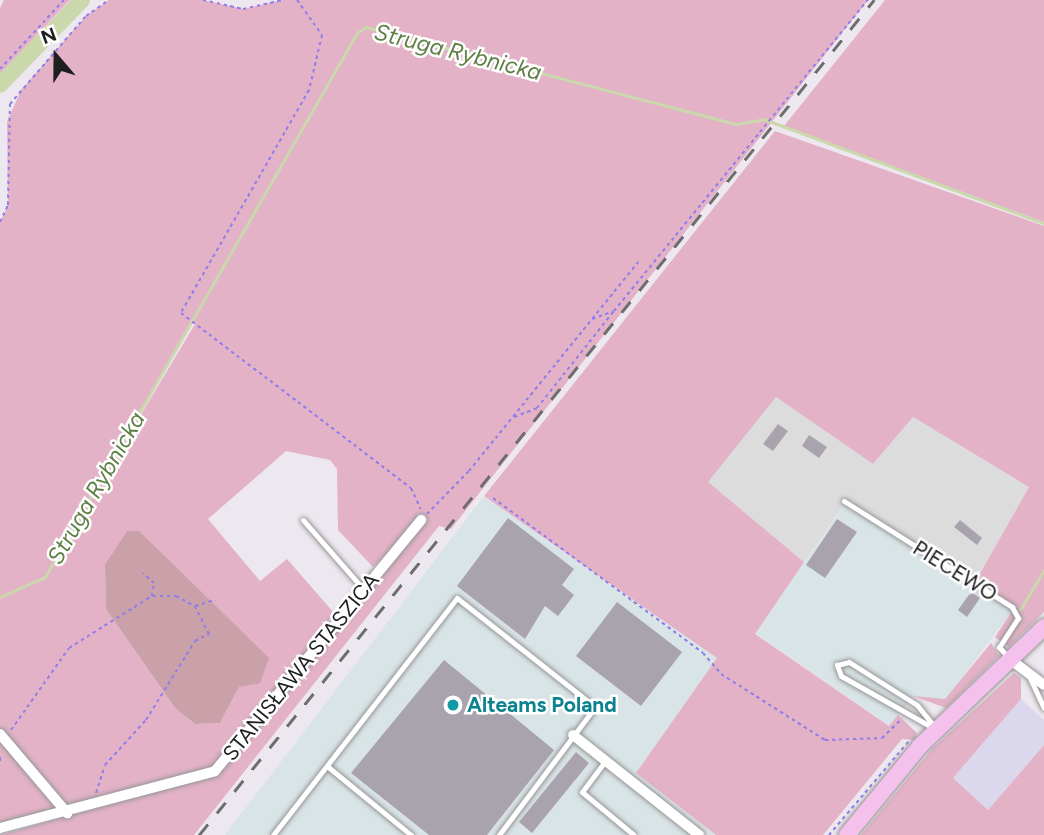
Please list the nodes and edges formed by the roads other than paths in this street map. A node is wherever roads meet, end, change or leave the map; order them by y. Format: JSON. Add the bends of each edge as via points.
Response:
{"nodes":[{"id":1,"x":844,"y":501,"type":"dead end"},
{"id":2,"x":303,"y":520,"type":"dead end"},
{"id":3,"x":421,"y":520,"type":"road end"},
{"id":4,"x":364,"y":590,"type":"junction"},
{"id":5,"x":1044,"y":627,"type":"edge"},
{"id":6,"x":1011,"y":660,"type":"junction"},
{"id":7,"x":1028,"y":673,"type":"junction"},
{"id":8,"x":1044,"y":685,"type":"edge"},
{"id":9,"x":1044,"y":708,"type":"edge"},
{"id":10,"x":937,"y":730,"type":"junction"},
{"id":11,"x":3,"y":735,"type":"edge"},
{"id":12,"x":573,"y":735,"type":"junction"},
{"id":13,"x":606,"y":760,"type":"junction"},
{"id":14,"x":327,"y":766,"type":"junction"},
{"id":15,"x":66,"y":813,"type":"junction"},
{"id":16,"x":0,"y":828,"type":"edge"},
{"id":17,"x":272,"y":835,"type":"edge"},
{"id":18,"x":411,"y":835,"type":"edge"},
{"id":19,"x":499,"y":835,"type":"edge"},
{"id":20,"x":634,"y":835,"type":"edge"},
{"id":21,"x":699,"y":835,"type":"edge"},
{"id":22,"x":847,"y":835,"type":"edge"}],
"edges":[{"from":1,"to":6,"type":"lane","name":"PIECEWO","via":[[1013,607],[1017,618],[999,647]]},
{"from":2,"to":4,"type":"lane"},
{"from":3,"to":4,"type":"street","name":"STANISŁAWA STASZICA"},
{"from":4,"to":15,"type":"street","name":"STANISŁAWA STASZICA","via":[[215,771]]},
{"from":5,"to":6,"type":"main road"},
{"from":6,"to":7,"type":"street"},
{"from":6,"to":10,"type":"main road"},
{"from":7,"to":8,"type":"street"},
{"from":7,"to":9,"type":"lane"},
{"from":10,"to":10,"type":"lane","via":[[906,717],[841,676],[837,665],[849,662],[910,699]]},
{"from":10,"to":22,"type":"main road"},
{"from":11,"to":15,"type":"street"},
{"from":12,"to":13,"type":"street"},
{"from":12,"to":14,"type":"lane","via":[[595,707],[457,598]]},
{"from":12,"to":19,"type":"lane"},
{"from":13,"to":20,"type":"lane","via":[[582,792]]},
{"from":13,"to":21,"type":"street"},
{"from":14,"to":17,"type":"lane"},
{"from":14,"to":18,"type":"lane"},
{"from":15,"to":16,"type":"street","name":"STANISŁAWA STASZICA"}]}
